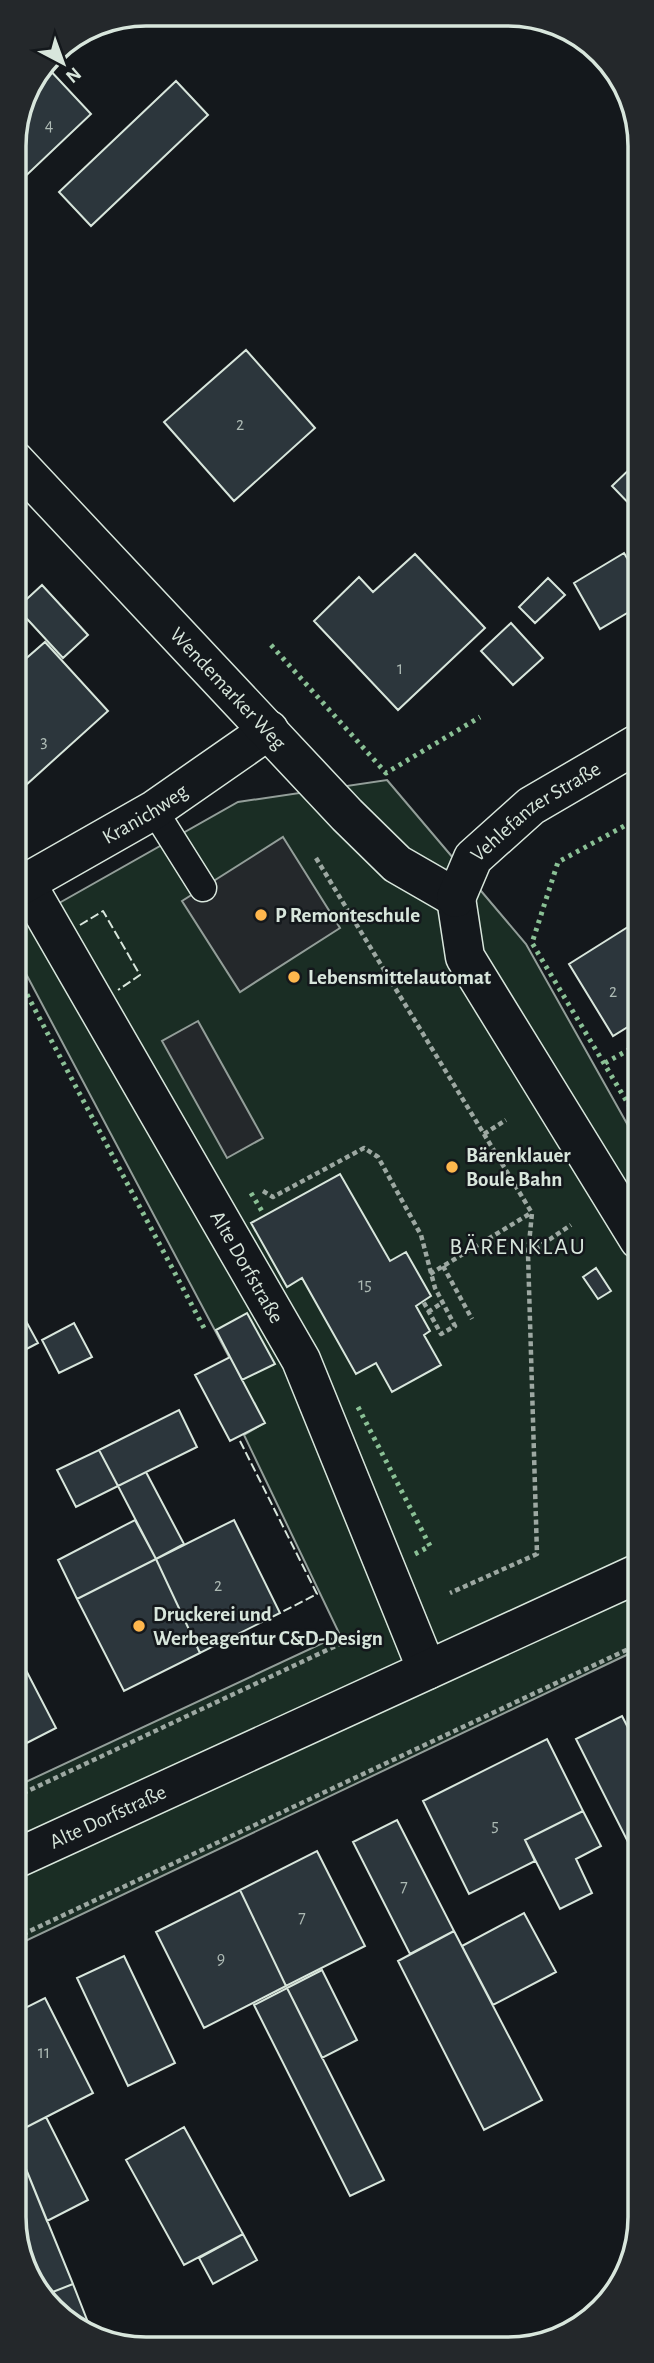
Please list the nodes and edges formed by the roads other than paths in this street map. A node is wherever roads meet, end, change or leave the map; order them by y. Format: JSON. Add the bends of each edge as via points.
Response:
{"nodes":[{"id":1,"x":27,"y":474,"type":"edge"},
{"id":2,"x":269,"y":730,"type":"junction"},
{"id":3,"x":628,"y":750,"type":"edge"},
{"id":4,"x":154,"y":810,"type":"junction"},
{"id":5,"x":27,"y":882,"type":"edge"},
{"id":6,"x":203,"y":888,"type":"dead end"},
{"id":7,"x":27,"y":897,"type":"edge"},
{"id":8,"x":456,"y":898,"type":"junction"},
{"id":9,"x":627,"y":1221,"type":"edge"},
{"id":10,"x":627,"y":1578,"type":"edge"},
{"id":11,"x":427,"y":1670,"type":"junction"},
{"id":12,"x":26,"y":1854,"type":"edge"}],
"edges":[{"from":1,"to":2,"type":"street","name":"Wendemarker Weg"},
{"from":2,"to":4,"type":"street","name":"Kranichweg"},
{"from":2,"to":8,"type":"street","name":"Wendemarker Weg","via":[[397,864]]},
{"from":3,"to":8,"type":"street","name":"Vehlefanzer Straße","via":[[531,806],[473,858]]},
{"from":4,"to":5,"type":"street","name":"Kranichweg"},
{"from":4,"to":6,"type":"lane"},
{"from":7,"to":11,"type":"street","name":"Alte Dorfstraße","via":[[301,1360]]},
{"from":8,"to":9,"type":"street","via":[[465,957]]},
{"from":10,"to":11,"type":"street","name":"Alte Dorfstraße"},
{"from":11,"to":12,"type":"street","name":"Alte Dorfstraße"}]}
